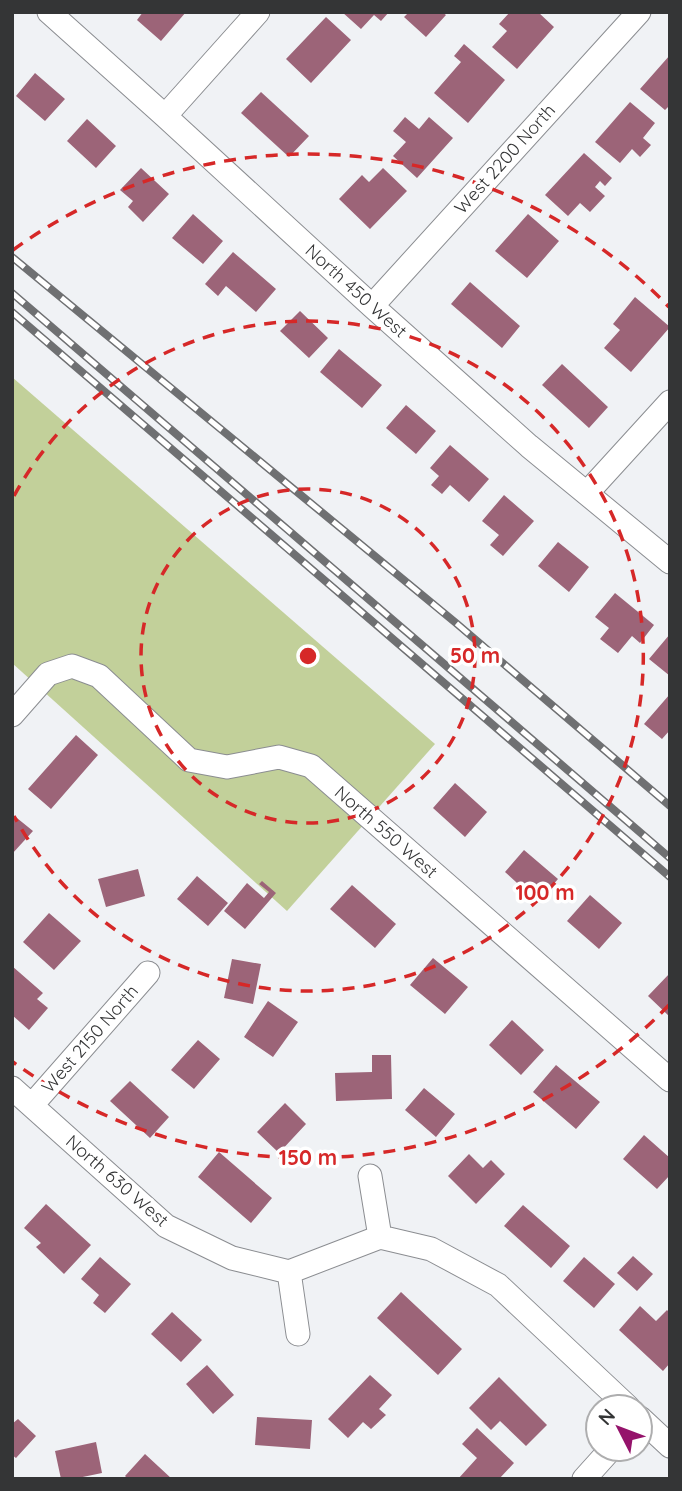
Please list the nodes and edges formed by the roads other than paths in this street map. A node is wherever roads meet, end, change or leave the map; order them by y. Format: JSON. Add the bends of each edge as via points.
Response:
{"nodes":[{"id":1,"x":49,"y":12,"type":"edge"},
{"id":2,"x":258,"y":12,"type":"edge"},
{"id":3,"x":639,"y":12,"type":"edge"},
{"id":4,"x":164,"y":116,"type":"junction"},
{"id":5,"x":372,"y":306,"type":"junction"},
{"id":6,"x":670,"y":402,"type":"edge"},
{"id":7,"x":587,"y":494,"type":"junction"},
{"id":8,"x":670,"y":562,"type":"edge"},
{"id":9,"x":12,"y":715,"type":"edge"},
{"id":10,"x":148,"y":973,"type":"dead end"},
{"id":11,"x":670,"y":1080,"type":"edge"},
{"id":12,"x":12,"y":1088,"type":"edge"},
{"id":13,"x":32,"y":1105,"type":"junction"},
{"id":14,"x":370,"y":1176,"type":"dead end"},
{"id":15,"x":380,"y":1237,"type":"junction"},
{"id":16,"x":289,"y":1272,"type":"junction"},
{"id":17,"x":298,"y":1334,"type":"dead end"},
{"id":18,"x":613,"y":1393,"type":"edge"},
{"id":19,"x":654,"y":1431,"type":"edge"},
{"id":20,"x":670,"y":1446,"type":"edge"},
{"id":21,"x":598,"y":1463,"type":"edge"},
{"id":22,"x":584,"y":1479,"type":"edge"}],
"edges":[{"from":1,"to":4,"type":"street","name":"North 450 West"},
{"from":2,"to":4,"type":"street"},
{"from":3,"to":5,"type":"street","name":"West 2200 North"},
{"from":4,"to":5,"type":"street","name":"North 450 West"},
{"from":5,"to":7,"type":"street","name":"North 450 West"},
{"from":6,"to":7,"type":"street"},
{"from":7,"to":8,"type":"street","name":"North 450 West"},
{"from":9,"to":11,"type":"street","name":"North 550 West","via":[[48,674],[72,666],[99,676],[189,760],[227,767],[279,757],[311,766]]},
{"from":10,"to":13,"type":"street","name":"West 2150 North"},
{"from":12,"to":13,"type":"street","name":"North 630 West"},
{"from":13,"to":16,"type":"street","name":"North 630 West","via":[[166,1226],[232,1258]]},
{"from":14,"to":15,"type":"street"},
{"from":15,"to":16,"type":"street"},
{"from":15,"to":18,"type":"street","via":[[431,1249],[498,1285]]},
{"from":16,"to":17,"type":"street"},
{"from":19,"to":20,"type":"street"},
{"from":21,"to":22,"type":"street"}]}
